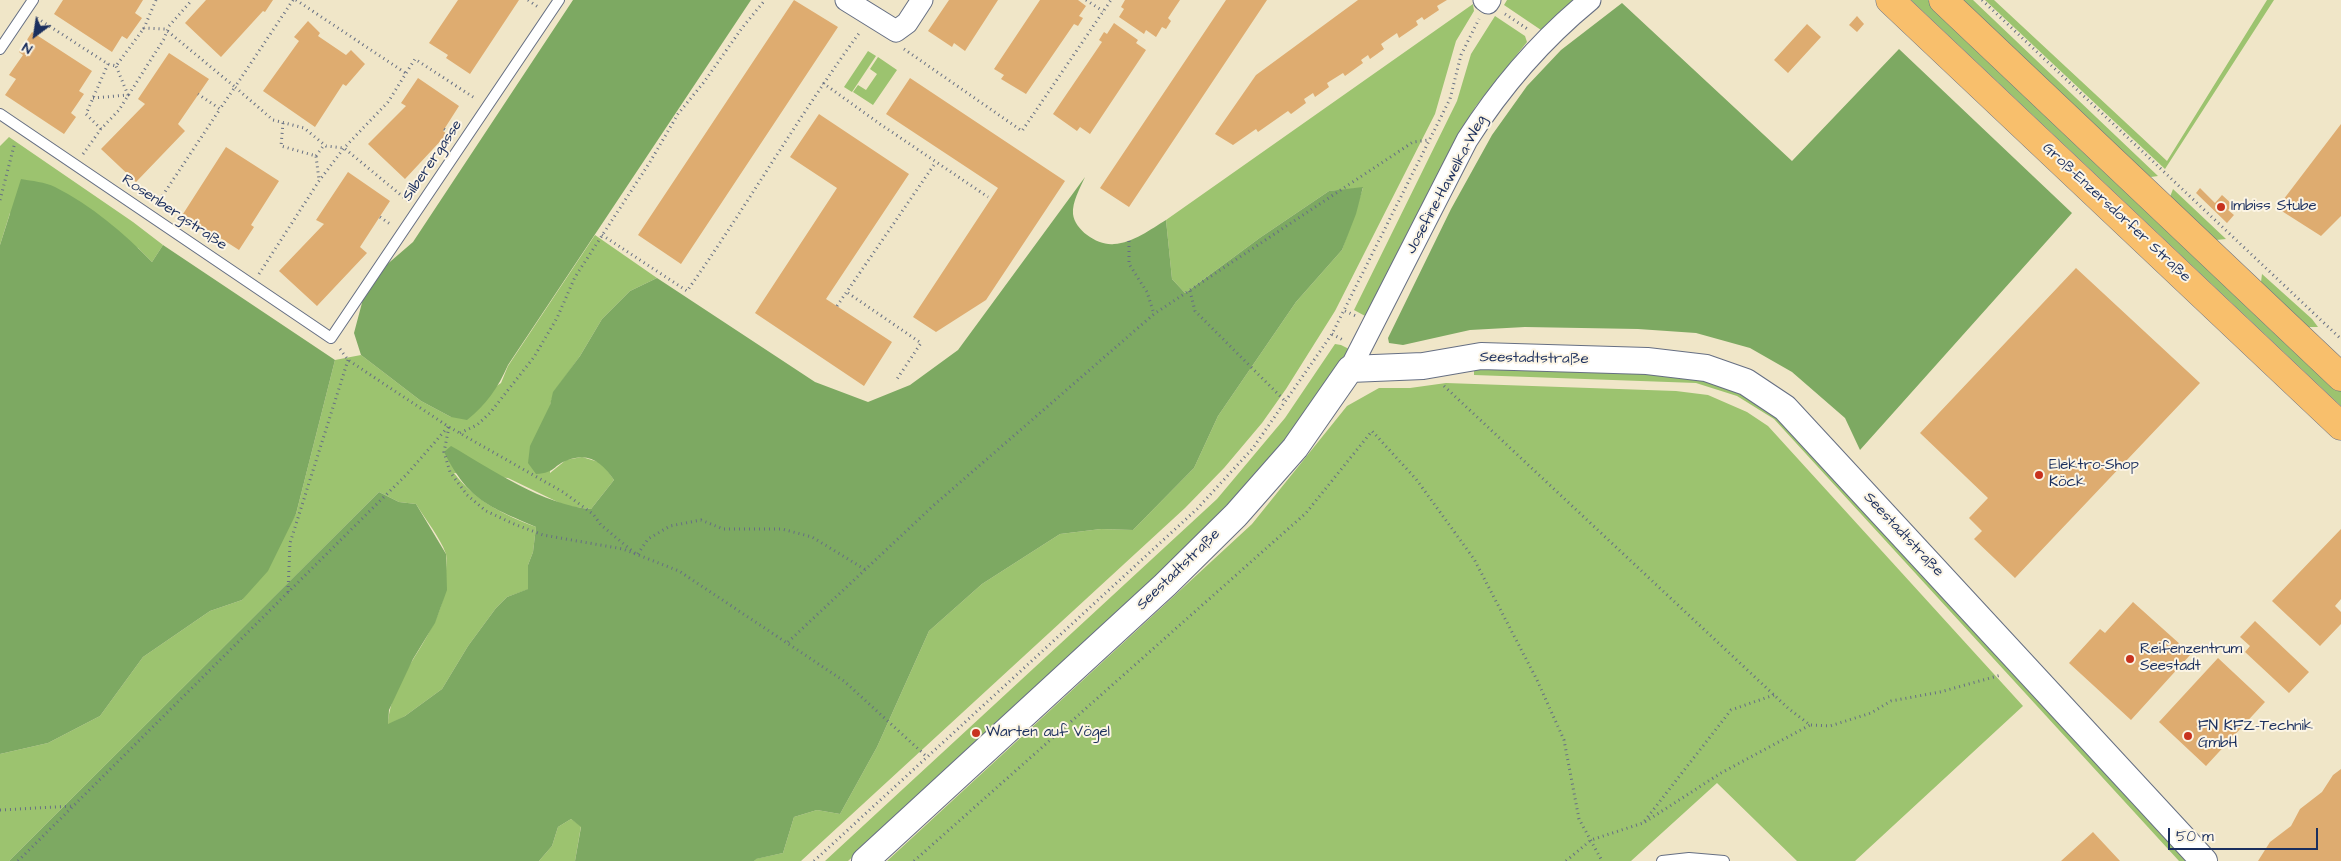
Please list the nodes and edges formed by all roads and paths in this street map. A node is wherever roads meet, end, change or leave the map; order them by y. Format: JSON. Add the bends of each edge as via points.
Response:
{"nodes":[{"id":1,"x":33,"y":0,"type":"edge"},
{"id":2,"x":156,"y":0,"type":"edge"},
{"id":3,"x":192,"y":0,"type":"edge"},
{"id":4,"x":294,"y":0,"type":"edge"},
{"id":5,"x":559,"y":0,"type":"edge"},
{"id":6,"x":765,"y":0,"type":"edge"},
{"id":7,"x":846,"y":0,"type":"edge"},
{"id":8,"x":922,"y":0,"type":"edge"},
{"id":9,"x":1086,"y":0,"type":"edge"},
{"id":10,"x":1111,"y":0,"type":"edge"},
{"id":11,"x":1590,"y":0,"type":"edge"},
{"id":12,"x":1890,"y":0,"type":"edge"},
{"id":13,"x":1943,"y":0,"type":"edge"},
{"id":14,"x":1982,"y":0,"type":"edge"},
{"id":15,"x":1487,"y":1,"type":"edge"},
{"id":16,"x":26,"y":11,"type":"junction"},
{"id":17,"x":1103,"y":11,"type":"junction"},
{"id":18,"x":144,"y":28,"type":"junction"},
{"id":19,"x":862,"y":29,"type":"dead end"},
{"id":20,"x":166,"y":31,"type":"junction"},
{"id":21,"x":899,"y":38,"type":"junction"},
{"id":22,"x":1544,"y":40,"type":"junction"},
{"id":23,"x":0,"y":50,"type":"edge"},
{"id":24,"x":108,"y":64,"type":"junction"},
{"id":25,"x":116,"y":66,"type":"junction"},
{"id":26,"x":407,"y":74,"type":"junction"},
{"id":27,"x":822,"y":82,"type":"junction"},
{"id":28,"x":235,"y":87,"type":"junction"},
{"id":29,"x":198,"y":94,"type":"dead end"},
{"id":30,"x":128,"y":96,"type":"junction"},
{"id":31,"x":93,"y":98,"type":"junction"},
{"id":32,"x":487,"y":106,"type":"junction"},
{"id":33,"x":220,"y":109,"type":"junction"},
{"id":34,"x":0,"y":114,"type":"edge"},
{"id":35,"x":283,"y":123,"type":"junction"},
{"id":36,"x":20,"y":127,"type":"junction"},
{"id":37,"x":101,"y":129,"type":"junction"},
{"id":38,"x":1429,"y":140,"type":"junction"},
{"id":39,"x":324,"y":144,"type":"junction"},
{"id":40,"x":344,"y":148,"type":"junction"},
{"id":41,"x":316,"y":156,"type":"junction"},
{"id":42,"x":936,"y":162,"type":"junction"},
{"id":43,"x":75,"y":164,"type":"junction"},
{"id":44,"x":319,"y":181,"type":"junction"},
{"id":45,"x":988,"y":197,"type":"dead end"},
{"id":46,"x":0,"y":200,"type":"edge"},
{"id":47,"x":418,"y":209,"type":"junction"},
{"id":48,"x":150,"y":214,"type":"junction"},
{"id":49,"x":602,"y":235,"type":"junction"},
{"id":50,"x":1129,"y":241,"type":"dead end"},
{"id":51,"x":252,"y":285,"type":"junction"},
{"id":52,"x":1190,"y":291,"type":"junction"},
{"id":53,"x":848,"y":293,"type":"junction"},
{"id":54,"x":837,"y":306,"type":"dead end"},
{"id":55,"x":1154,"y":314,"type":"junction"},
{"id":56,"x":331,"y":338,"type":"joint"},
{"id":57,"x":2341,"y":339,"type":"edge"},
{"id":58,"x":1350,"y":369,"type":"junction"},
{"id":59,"x":2341,"y":377,"type":"edge"},
{"id":60,"x":898,"y":379,"type":"dead end"},
{"id":61,"x":1438,"y":380,"type":"dead end"},
{"id":62,"x":1286,"y":403,"type":"junction"},
{"id":63,"x":449,"y":426,"type":"junction"},
{"id":64,"x":2341,"y":426,"type":"edge"},
{"id":65,"x":460,"y":433,"type":"junction"},
{"id":66,"x":637,"y":555,"type":"junction"},
{"id":67,"x":866,"y":570,"type":"junction"},
{"id":68,"x":288,"y":592,"type":"junction"},
{"id":69,"x":788,"y":642,"type":"junction"},
{"id":70,"x":2003,"y":675,"type":"dead end"},
{"id":71,"x":1774,"y":695,"type":"junction"},
{"id":72,"x":1810,"y":724,"type":"junction"},
{"id":73,"x":927,"y":757,"type":"junction"},
{"id":74,"x":74,"y":806,"type":"junction"},
{"id":75,"x":0,"y":810,"type":"edge"},
{"id":76,"x":1643,"y":823,"type":"junction"},
{"id":77,"x":1591,"y":840,"type":"junction"},
{"id":78,"x":1602,"y":859,"type":"dead end"},
{"id":79,"x":18,"y":861,"type":"edge"},
{"id":80,"x":814,"y":861,"type":"edge"},
{"id":81,"x":865,"y":861,"type":"edge"},
{"id":82,"x":914,"y":861,"type":"edge"},
{"id":83,"x":1566,"y":861,"type":"edge"},
{"id":84,"x":1662,"y":861,"type":"edge"},
{"id":85,"x":1724,"y":861,"type":"edge"},
{"id":86,"x":2204,"y":861,"type":"edge"}],
"edges":[{"from":1,"to":16,"type":"lane"},
{"from":2,"to":18,"type":"path"},
{"from":3,"to":20,"type":"path"},
{"from":4,"to":26,"type":"path"},
{"from":4,"to":28,"type":"path"},
{"from":5,"to":32,"type":"lane","name":"Silberergasse"},
{"from":6,"to":49,"type":"path","via":[[678,114]]},
{"from":7,"to":21,"type":"street"},
{"from":8,"to":21,"type":"street"},
{"from":9,"to":17,"type":"path"},
{"from":10,"to":17,"type":"path"},
{"from":11,"to":22,"type":"street","name":"Josefine-Hawelka-Weg"},
{"from":12,"to":64,"type":"main road","name":"Groß-Enzersdorfer Straße"},
{"from":13,"to":59,"type":"main road"},
{"from":14,"to":57,"type":"path"},
{"from":15,"to":22,"type":"path"},
{"from":15,"to":38,"type":"path","via":[[1461,55],[1450,98]]},
{"from":16,"to":23,"type":"lane"},
{"from":16,"to":24,"type":"path"},
{"from":17,"to":21,"type":"path","via":[[1022,131],[903,48]]},
{"from":18,"to":20,"type":"path"},
{"from":18,"to":25,"type":"path"},
{"from":19,"to":27,"type":"path"},
{"from":20,"to":28,"type":"path"},
{"from":20,"to":30,"type":"path"},
{"from":22,"to":58,"type":"street","name":"Josefine-Hawelka-Weg","via":[[1518,69],[1467,140]]},
{"from":24,"to":25,"type":"path"},
{"from":24,"to":31,"type":"path"},
{"from":25,"to":30,"type":"path"},
{"from":26,"to":32,"type":"path","via":[[415,60]]},
{"from":26,"to":40,"type":"path","via":[[388,102]]},
{"from":27,"to":42,"type":"path"},
{"from":27,"to":49,"type":"path","via":[[782,150],[687,291]]},
{"from":28,"to":33,"type":"path"},
{"from":28,"to":35,"type":"path","via":[[273,120]]},
{"from":29,"to":33,"type":"path"},
{"from":30,"to":31,"type":"path"},
{"from":30,"to":37,"type":"path"},
{"from":31,"to":37,"type":"path","via":[[86,114]]},
{"from":32,"to":47,"type":"lane","name":"Silberergasse"},
{"from":33,"to":48,"type":"path"},
{"from":34,"to":36,"type":"lane","name":"Rosenbergstraße"},
{"from":35,"to":39,"type":"path","via":[[304,128]]},
{"from":35,"to":41,"type":"path","via":[[281,146]]},
{"from":36,"to":43,"type":"lane","name":"Rosenbergstraße"},
{"from":36,"to":46,"type":"path"},
{"from":37,"to":43,"type":"path"},
{"from":38,"to":52,"type":"path","via":[[1413,142]]},
{"from":38,"to":62,"type":"path","via":[[1337,326]]},
{"from":39,"to":40,"type":"path"},
{"from":39,"to":41,"type":"path"},
{"from":40,"to":44,"type":"path"},
{"from":40,"to":47,"type":"path"},
{"from":41,"to":44,"type":"path"},
{"from":42,"to":45,"type":"path"},
{"from":42,"to":53,"type":"path"},
{"from":43,"to":48,"type":"lane","name":"Rosenbergstraße"},
{"from":44,"to":51,"type":"path"},
{"from":47,"to":56,"type":"lane","name":"Silberergasse"},
{"from":48,"to":51,"type":"lane","name":"Rosenbergstraße"},
{"from":49,"to":65,"type":"path","via":[[575,277],[557,318],[534,357],[490,413]]},
{"from":50,"to":55,"type":"path","via":[[1129,264],[1146,292]]},
{"from":51,"to":56,"type":"lane","name":"Rosenbergstraße"},
{"from":52,"to":55,"type":"path"},
{"from":52,"to":62,"type":"path","via":[[1196,310]]},
{"from":53,"to":54,"type":"path"},
{"from":53,"to":60,"type":"path","via":[[920,343]]},
{"from":55,"to":67,"type":"path","via":[[934,505]]},
{"from":58,"to":81,"type":"street","name":"Seestadtstraße","via":[[1295,448],[1236,516]]},
{"from":58,"to":86,"type":"street","name":"Seestadtstraße","via":[[1423,366],[1481,356],[1637,361],[1706,368],[1746,382],[1785,408]]},
{"from":61,"to":71,"type":"path"},
{"from":62,"to":73,"type":"path","via":[[1253,448],[1197,509]]},
{"from":63,"to":65,"type":"path"},
{"from":63,"to":66,"type":"path","via":[[444,452],[450,472],[467,495],[486,511],[543,535],[623,549]]},
{"from":63,"to":68,"type":"path","via":[[407,474]]},
{"from":63,"to":68,"type":"path","via":[[348,360],[290,543]]},
{"from":65,"to":66,"type":"path","via":[[563,492],[593,514],[601,525]]},
{"from":66,"to":67,"type":"path","via":[[648,539],[670,526],[701,520],[723,529],[782,529],[812,537]]},
{"from":66,"to":69,"type":"path","via":[[679,572]]},
{"from":67,"to":69,"type":"path"},
{"from":68,"to":74,"type":"path"},
{"from":69,"to":73,"type":"path","via":[[844,681]]},
{"from":70,"to":72,"type":"path","via":[[1891,701],[1872,713],[1830,726]]},
{"from":71,"to":72,"type":"path"},
{"from":71,"to":76,"type":"path","via":[[1731,710]]},
{"from":72,"to":76,"type":"path","via":[[1721,773]]},
{"from":73,"to":80,"type":"path"},
{"from":74,"to":75,"type":"path"},
{"from":74,"to":79,"type":"path"},
{"from":76,"to":77,"type":"path"},
{"from":77,"to":78,"type":"path"},
{"from":77,"to":82,"type":"path","via":[[1579,819],[1564,740],[1537,680],[1474,559],[1416,479],[1372,431],[1306,513]]},
{"from":77,"to":83,"type":"path"},
{"from":84,"to":85,"type":"lane","via":[[1689,858]]}]}
